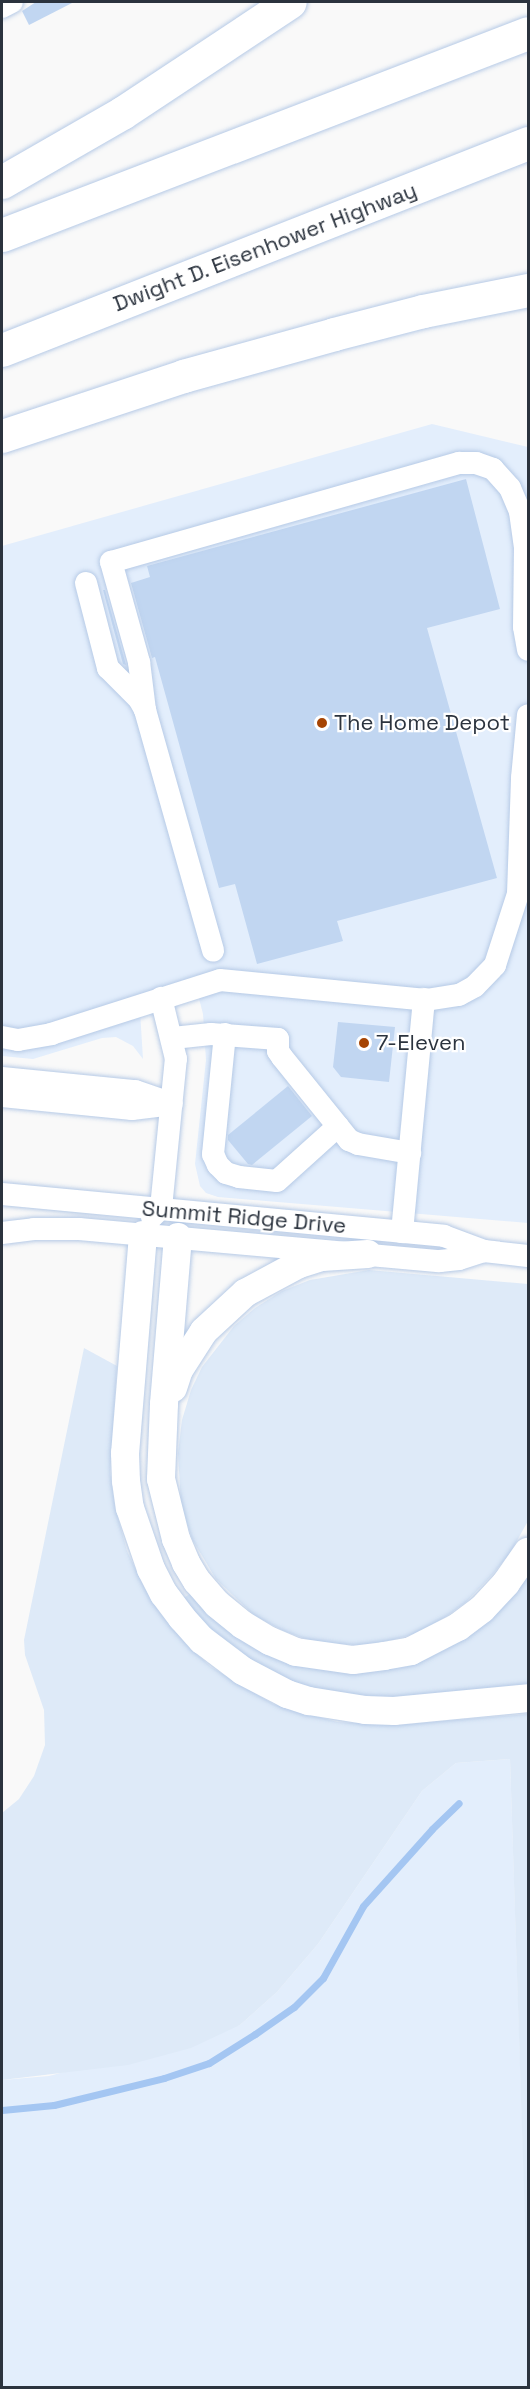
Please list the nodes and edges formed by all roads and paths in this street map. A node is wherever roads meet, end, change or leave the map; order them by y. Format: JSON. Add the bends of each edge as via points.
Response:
{"nodes":[{"id":1,"x":12,"y":2,"type":"edge"},
{"id":2,"x":291,"y":2,"type":"edge"},
{"id":3,"x":2,"y":7,"type":"edge"},
{"id":4,"x":528,"y":33,"type":"edge"},
{"id":5,"x":528,"y":143,"type":"edge"},
{"id":6,"x":2,"y":182,"type":"edge"},
{"id":7,"x":2,"y":235,"type":"edge"},
{"id":8,"x":528,"y":290,"type":"edge"},
{"id":9,"x":2,"y":350,"type":"edge"},
{"id":10,"x":2,"y":436,"type":"edge"},
{"id":11,"x":86,"y":583,"type":"dead end"},
{"id":12,"x":528,"y":650,"type":"edge"},
{"id":13,"x":145,"y":710,"type":"junction"},
{"id":14,"x":528,"y":715,"type":"edge"},
{"id":15,"x":213,"y":951,"type":"dead end"},
{"id":16,"x":161,"y":998,"type":"junction"},
{"id":17,"x":424,"y":999,"type":"junction"},
{"id":18,"x":225,"y":1034,"type":"junction"},
{"id":19,"x":2,"y":1037,"type":"edge"},
{"id":20,"x":173,"y":1038,"type":"junction"},
{"id":21,"x":2,"y":1078,"type":"edge"},
{"id":22,"x":2,"y":1096,"type":"edge"},
{"id":23,"x":172,"y":1104,"type":"junction"},
{"id":24,"x":338,"y":1126,"type":"junction"},
{"id":25,"x":410,"y":1153,"type":"junction"},
{"id":26,"x":2,"y":1194,"type":"edge"},
{"id":27,"x":161,"y":1208,"type":"junction"},
{"id":28,"x":402,"y":1232,"type":"junction"},
{"id":29,"x":2,"y":1233,"type":"edge"},
{"id":30,"x":143,"y":1235,"type":"junction"},
{"id":31,"x":178,"y":1237,"type":"junction"},
{"id":32,"x":484,"y":1251,"type":"junction"},
{"id":33,"x":368,"y":1254,"type":"junction"},
{"id":34,"x":528,"y":1256,"type":"edge"},
{"id":35,"x":161,"y":1446,"type":"junction"},
{"id":36,"x":528,"y":1552,"type":"edge"},
{"id":37,"x":528,"y":1698,"type":"edge"}],
"edges":[{"from":1,"to":3,"type":"street"},
{"from":2,"to":6,"type":"highway","via":[[122,113]]},
{"from":4,"to":7,"type":"highway"},
{"from":5,"to":9,"type":"highway","name":"Dwight D. Eisenhower Highway"},
{"from":8,"to":10,"type":"highway","via":[[334,334],[183,376]]},
{"from":11,"to":13,"type":"street","via":[[108,668]]},
{"from":12,"to":13,"type":"street","via":[[524,627],[525,546],[520,512],[510,488],[493,469],[459,463],[111,562],[139,662]]},
{"from":13,"to":15,"type":"street"},
{"from":14,"to":17,"type":"street","via":[[520,878],[501,951],[495,965],[475,986],[459,995]]},
{"from":16,"to":17,"type":"street","via":[[208,982],[231,980]]},
{"from":16,"to":19,"type":"street","via":[[51,1034],[18,1040]]},
{"from":16,"to":20,"type":"street"},
{"from":17,"to":25,"type":"street"},
{"from":18,"to":20,"type":"street"},
{"from":18,"to":24,"type":"street","via":[[278,1039],[282,1057]]},
{"from":18,"to":24,"type":"street","via":[[213,1154],[226,1173],[277,1181]]},
{"from":20,"to":23,"type":"street","via":[[176,1059]]},
{"from":21,"to":23,"type":"street","via":[[135,1091]]},
{"from":22,"to":23,"type":"street","via":[[132,1109]]},
{"from":23,"to":27,"type":"street"},
{"from":24,"to":25,"type":"street","via":[[349,1140],[358,1144]]},
{"from":25,"to":28,"type":"street"},
{"from":26,"to":27,"type":"street","name":"Summit Ridge Drive"},
{"from":27,"to":28,"type":"street","name":"Summit Ridge Drive"},
{"from":27,"to":30,"type":"street","via":[[150,1218]]},
{"from":27,"to":31,"type":"street","via":[[173,1222]]},
{"from":28,"to":32,"type":"street","name":"Summit Ridge Drive","via":[[444,1236]]},
{"from":29,"to":30,"type":"street","name":"Summit Ridge Drive","via":[[58,1228]]},
{"from":30,"to":31,"type":"street","name":"Summit Ridge Drive"},
{"from":30,"to":37,"type":"main road","via":[[126,1481],[130,1509],[150,1569],[182,1618],[202,1640],[243,1671],[309,1701],[394,1711]]},
{"from":31,"to":33,"type":"street","name":"Summit Ridge Drive"},
{"from":31,"to":35,"type":"main road"},
{"from":32,"to":33,"type":"street","name":"Summit Ridge Drive","via":[[440,1261]]},
{"from":32,"to":34,"type":"street","name":"Summit Ridge Drive"},
{"from":33,"to":35,"type":"main road","via":[[322,1257],[299,1264],[245,1293],[223,1312],[204,1331],[179,1370]]},
{"from":35,"to":36,"type":"main road","via":[[161,1479],[168,1512],[176,1539],[197,1581],[243,1625],[296,1652],[353,1660],[411,1651],[436,1640],[482,1609]]}]}
